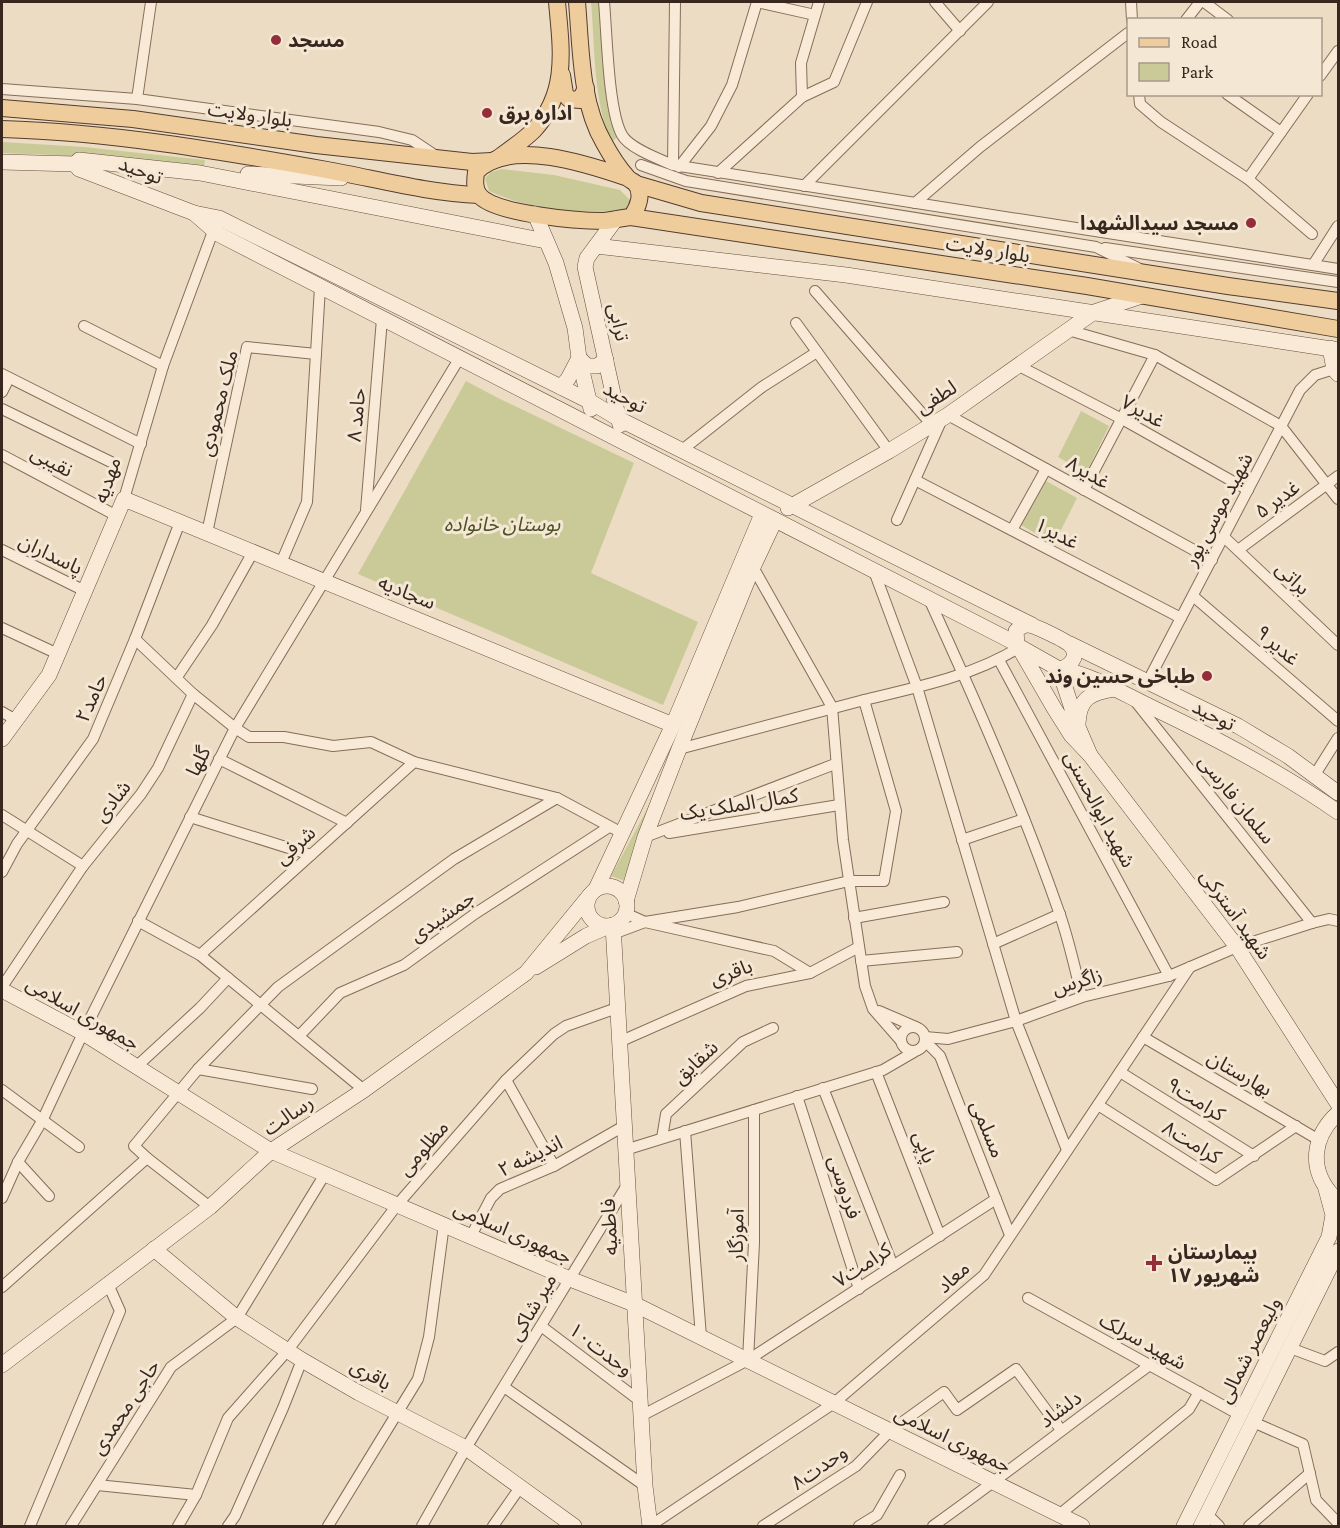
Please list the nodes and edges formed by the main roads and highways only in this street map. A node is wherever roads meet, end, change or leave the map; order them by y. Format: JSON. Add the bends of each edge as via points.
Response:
{"nodes":[{"id":1,"x":557,"y":2,"type":"edge"},
{"id":2,"x":581,"y":5,"type":"edge"},
{"id":3,"x":561,"y":71,"type":"junction"},
{"id":4,"x":586,"y":88,"type":"junction"},
{"id":5,"x":2,"y":108,"type":"edge"},
{"id":6,"x":2,"y":129,"type":"edge"},
{"id":7,"x":494,"y":160,"type":"junction"},
{"id":8,"x":2,"y":162,"type":"edge"},
{"id":9,"x":75,"y":164,"type":"junction"},
{"id":10,"x":200,"y":172,"type":"junction"},
{"id":11,"x":382,"y":180,"type":"junction"},
{"id":12,"x":632,"y":181,"type":"junction"},
{"id":13,"x":479,"y":195,"type":"junction"},
{"id":14,"x":535,"y":214,"type":"junction"},
{"id":15,"x":624,"y":218,"type":"junction"},
{"id":16,"x":216,"y":224,"type":"junction"},
{"id":17,"x":546,"y":241,"type":"junction"},
{"id":18,"x":596,"y":246,"type":"junction"},
{"id":19,"x":1142,"y":296,"type":"junction"},
{"id":20,"x":1338,"y":301,"type":"edge"},
{"id":21,"x":1094,"y":312,"type":"junction"},
{"id":22,"x":1338,"y":329,"type":"edge"},
{"id":23,"x":1334,"y":349,"type":"edge"},
{"id":24,"x":579,"y":358,"type":"junction"},
{"id":25,"x":606,"y":360,"type":"junction"},
{"id":26,"x":1336,"y":372,"type":"edge"},
{"id":27,"x":561,"y":387,"type":"junction"},
{"id":28,"x":591,"y":402,"type":"junction"},
{"id":29,"x":619,"y":419,"type":"junction"},
{"id":30,"x":591,"y":426,"type":"junction"},
{"id":31,"x":623,"y":442,"type":"junction"},
{"id":32,"x":124,"y":499,"type":"joint"},
{"id":33,"x":793,"y":506,"type":"junction"},
{"id":34,"x":769,"y":517,"type":"junction"},
{"id":35,"x":1032,"y":625,"type":"junction"},
{"id":36,"x":1070,"y":644,"type":"junction"},
{"id":37,"x":1019,"y":646,"type":"junction"},
{"id":38,"x":1061,"y":669,"type":"junction"},
{"id":39,"x":1114,"y":689,"type":"junction"},
{"id":40,"x":673,"y":725,"type":"junction"},
{"id":41,"x":1078,"y":727,"type":"junction"},
{"id":42,"x":2,"y":739,"type":"edge"},
{"id":43,"x":1272,"y":747,"type":"junction"},
{"id":44,"x":1090,"y":755,"type":"junction"},
{"id":45,"x":1265,"y":766,"type":"junction"},
{"id":46,"x":1338,"y":793,"type":"edge"},
{"id":47,"x":1338,"y":812,"type":"edge"},
{"id":48,"x":593,"y":892,"type":"junction"},
{"id":49,"x":626,"y":907,"type":"junction"},
{"id":50,"x":612,"y":928,"type":"junction"},
{"id":51,"x":586,"y":936,"type":"junction"},
{"id":52,"x":526,"y":973,"type":"junction"},
{"id":53,"x":616,"y":984,"type":"junction"},
{"id":54,"x":2,"y":989,"type":"edge"},
{"id":55,"x":1338,"y":1104,"type":"edge"},
{"id":56,"x":1338,"y":1113,"type":"edge"},
{"id":57,"x":271,"y":1151,"type":"junction"},
{"id":58,"x":1326,"y":1189,"type":"junction"},
{"id":59,"x":1338,"y":1202,"type":"edge"},
{"id":60,"x":154,"y":1249,"type":"junction"},
{"id":61,"x":1338,"y":1251,"type":"edge"},
{"id":62,"x":634,"y":1304,"type":"junction"},
{"id":63,"x":3,"y":1359,"type":"edge"},
{"id":64,"x":1246,"y":1419,"type":"junction"},
{"id":65,"x":1204,"y":1520,"type":"edge"},
{"id":66,"x":650,"y":1526,"type":"edge"},
{"id":67,"x":574,"y":1527,"type":"edge"},
{"id":68,"x":1082,"y":1527,"type":"edge"},
{"id":69,"x":1184,"y":1527,"type":"edge"}],
"edges":[{"from":1,"to":3,"type":"main road"},
{"from":2,"to":4,"type":"main road"},
{"from":3,"to":4,"type":"main road","via":[[569,99],[580,100]]},
{"from":3,"to":7,"type":"main road","via":[[555,95],[533,130]]},
{"from":4,"to":12,"type":"main road","via":[[603,142]]},
{"from":5,"to":7,"type":"main road","name":"بلوار ولایت","via":[[133,119],[472,162]]},
{"from":6,"to":11,"type":"main road","via":[[198,149]]},
{"from":7,"to":12,"type":"main road","name":"بلوار ولایت","via":[[520,156],[551,158],[585,164]]},
{"from":7,"to":13,"type":"main road","via":[[476,172]]},
{"from":8,"to":9,"type":"main road"},
{"from":9,"to":10,"type":"main road","via":[[79,160]]},
{"from":9,"to":16,"type":"main road","name":"توحید","via":[[79,169]]},
{"from":10,"to":11,"type":"main road"},
{"from":10,"to":17,"type":"main road"},
{"from":11,"to":13,"type":"main road","via":[[448,194]]},
{"from":12,"to":15,"type":"main road","via":[[639,191],[638,209]]},
{"from":12,"to":20,"type":"main road","name":"بلوار ولایت","via":[[701,203]]},
{"from":13,"to":14,"type":"main road","name":"بلوار ولایت","via":[[495,207]]},
{"from":14,"to":15,"type":"main road","name":"بلوار ولایت","via":[[606,221]]},
{"from":14,"to":17,"type":"main road"},
{"from":15,"to":18,"type":"main road","name":"ترابی"},
{"from":15,"to":19,"type":"main road","name":"بلوار ولایت","via":[[866,251]]},
{"from":16,"to":27,"type":"main road","name":"توحید"},
{"from":16,"to":30,"type":"main road","name":"توحید","via":[[320,287]]},
{"from":17,"to":24,"type":"main road","via":[[556,263]]},
{"from":18,"to":21,"type":"main road","via":[[846,275]]},
{"from":18,"to":25,"type":"main road","name":"ترابی","via":[[585,267]]},
{"from":19,"to":21,"type":"main road"},
{"from":19,"to":22,"type":"main road","name":"بلوار ولایت"},
{"from":21,"to":23,"type":"main road"},
{"from":21,"to":33,"type":"main road","name":"لطفی","via":[[941,420]]},
{"from":23,"to":26,"type":"main road"},
{"from":24,"to":25,"type":"main road","via":[[587,366],[597,366]]},
{"from":24,"to":27,"type":"main road"},
{"from":24,"to":28,"type":"main road"},
{"from":25,"to":29,"type":"main road","name":"ترابی"},
{"from":27,"to":28,"type":"main road","name":"توحید"},
{"from":28,"to":29,"type":"main road","name":"توحید"},
{"from":28,"to":30,"type":"main road"},
{"from":29,"to":31,"type":"main road","name":"ترابی"},
{"from":29,"to":33,"type":"main road","name":"توحید"},
{"from":30,"to":31,"type":"main road","name":"توحید"},
{"from":31,"to":34,"type":"main road","name":"توحید"},
{"from":32,"to":40,"type":"main road","name":"سجادیه"},
{"from":32,"to":42,"type":"main road","name":"مهدیه","via":[[49,675]]},
{"from":33,"to":34,"type":"main road","name":"لطفی"},
{"from":33,"to":35,"type":"main road","name":"توحید"},
{"from":34,"to":37,"type":"main road","name":"توحید"},
{"from":34,"to":40,"type":"main road","name":"رسالت"},
{"from":34,"to":49,"type":"main road","via":[[753,567],[645,837]]},
{"from":35,"to":36,"type":"main road","name":"توحید"},
{"from":35,"to":37,"type":"main road","via":[[1024,625],[1016,632]]},
{"from":36,"to":38,"type":"main road","via":[[1073,659]]},
{"from":36,"to":43,"type":"main road","name":"توحید","via":[[1238,726]]},
{"from":37,"to":38,"type":"main road","name":"توحید"},
{"from":37,"to":44,"type":"main road","via":[[1071,735]]},
{"from":38,"to":39,"type":"main road","name":"توحید","via":[[1083,674]]},
{"from":38,"to":41,"type":"main road"},
{"from":39,"to":41,"type":"main road","via":[[1086,699],[1079,711]]},
{"from":39,"to":45,"type":"main road","name":"توحید"},
{"from":40,"to":48,"type":"main road","name":"رسالت","via":[[616,830]]},
{"from":41,"to":44,"type":"main road"},
{"from":43,"to":45,"type":"main road"},
{"from":43,"to":46,"type":"main road","name":"توحید"},
{"from":44,"to":55,"type":"main road","name":"شهید آسترکی","via":[[1237,947]]},
{"from":45,"to":47,"type":"main road","name":"توحید"},
{"from":48,"to":49,"type":"main road","via":[[602,887],[614,888],[624,895]]},
{"from":48,"to":50,"type":"main road","via":[[587,906],[590,916],[598,924]]},
{"from":48,"to":52,"type":"main road","name":"رسالت"},
{"from":49,"to":50,"type":"main road"},
{"from":50,"to":51,"type":"main road"},
{"from":50,"to":53,"type":"main road","name":"فاطمیه"},
{"from":51,"to":52,"type":"main road"},
{"from":51,"to":53,"type":"main road","via":[[606,951]]},
{"from":52,"to":57,"type":"main road","name":"رسالت","via":[[364,1090]]},
{"from":53,"to":62,"type":"main road","name":"فاطمیه"},
{"from":54,"to":57,"type":"main road","name":"جمهوری اسلامی","via":[[83,1033]]},
{"from":56,"to":58,"type":"main road","name":"ولیعصر شمالی","via":[[1319,1140],[1316,1156]]},
{"from":57,"to":60,"type":"main road","name":"رسالت","via":[[210,1207]]},
{"from":57,"to":62,"type":"main road","name":"جمهوری اسلامی"},
{"from":58,"to":59,"type":"main road"},
{"from":58,"to":64,"type":"main road","name":"ولیعصر شمالی","via":[[1333,1215],[1329,1237]]},
{"from":60,"to":63,"type":"main road","name":"رسالت"},
{"from":60,"to":67,"type":"main road","name":"باقری","via":[[237,1318],[302,1360],[466,1448]]},
{"from":61,"to":64,"type":"main road","name":"ولیعصر شمالی","via":[[1290,1348]]},
{"from":62,"to":66,"type":"main road","name":"فاطمیه"},
{"from":62,"to":68,"type":"main road","name":"جمهوری اسلامی"},
{"from":64,"to":65,"type":"main road","name":"ولیعصر شمالی"},
{"from":64,"to":69,"type":"main road","name":"ولیعصر شمالی"}]}
